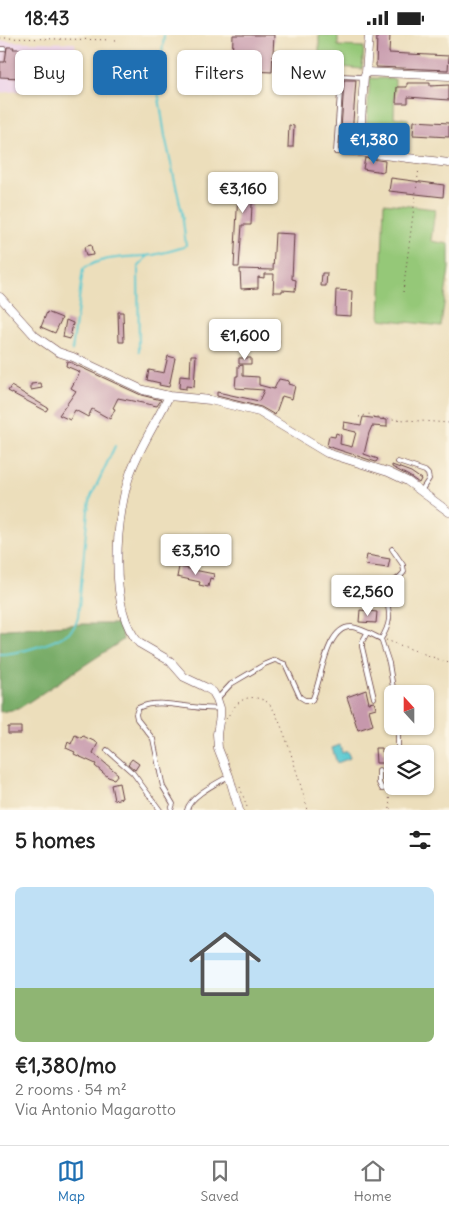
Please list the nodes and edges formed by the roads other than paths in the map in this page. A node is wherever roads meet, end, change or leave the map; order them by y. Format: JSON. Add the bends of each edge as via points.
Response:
{"nodes":[{"id":1,"x":369,"y":35,"type":"edge"},
{"id":2,"x":365,"y":75,"type":"junction"},
{"id":3,"x":449,"y":76,"type":"edge"},
{"id":4,"x":359,"y":152,"type":"junction"},
{"id":5,"x":449,"y":163,"type":"edge"},
{"id":6,"x":0,"y":297,"type":"edge"},
{"id":7,"x":168,"y":396,"type":"junction"},
{"id":8,"x":398,"y":462,"type":"dead end"},
{"id":9,"x":421,"y":491,"type":"junction"},
{"id":10,"x":449,"y":512,"type":"edge"},
{"id":11,"x":392,"y":549,"type":"dead end"},
{"id":12,"x":366,"y":633,"type":"junction"},
{"id":13,"x":381,"y":639,"type":"junction"},
{"id":14,"x":393,"y":685,"type":"edge"},
{"id":15,"x":374,"y":698,"type":"dead end"},
{"id":16,"x":217,"y":699,"type":"junction"},
{"id":17,"x":220,"y":708,"type":"junction"},
{"id":18,"x":107,"y":750,"type":"dead end"},
{"id":19,"x":379,"y":771,"type":"dead end"},
{"id":20,"x":229,"y":776,"type":"junction"},
{"id":21,"x":384,"y":789,"type":"edge"},
{"id":22,"x":160,"y":810,"type":"edge"},
{"id":23,"x":171,"y":810,"type":"edge"},
{"id":24,"x":188,"y":810,"type":"edge"},
{"id":25,"x":239,"y":810,"type":"edge"}],
"edges":[{"from":1,"to":2,"type":"street"},
{"from":2,"to":3,"type":"street"},
{"from":2,"to":4,"type":"street"},
{"from":2,"to":4,"type":"lane","via":[[341,76],[336,152]]},
{"from":4,"to":5,"type":"street"},
{"from":6,"to":7,"type":"street","via":[[35,336],[58,352],[143,389]]},
{"from":7,"to":9,"type":"street","via":[[210,400],[252,410],[280,423],[327,453],[388,472]]},
{"from":7,"to":16,"type":"street","via":[[126,485],[118,544],[120,598],[123,614],[135,639],[170,661],[184,677],[213,692]]},
{"from":8,"to":9,"type":"lane","via":[[428,474],[429,479]]},
{"from":9,"to":10,"type":"street"},
{"from":11,"to":13,"type":"lane","via":[[404,572],[388,590],[389,618]]},
{"from":12,"to":13,"type":"lane"},
{"from":12,"to":15,"type":"lane","via":[[362,647]]},
{"from":12,"to":16,"type":"lane","via":[[351,627],[337,634],[329,646],[312,700],[300,697],[285,664],[275,660],[231,684]]},
{"from":13,"to":14,"type":"lane","via":[[390,663]]},
{"from":16,"to":17,"type":"street"},
{"from":17,"to":20,"type":"street","via":[[217,745]]},
{"from":17,"to":23,"type":"lane","via":[[207,710],[171,704],[146,704],[138,708],[138,719],[152,739],[163,787],[173,804]]},
{"from":18,"to":22,"type":"lane","via":[[133,773]]},
{"from":19,"to":21,"type":"lane","via":[[379,783]]},
{"from":20,"to":24,"type":"lane","via":[[196,797],[188,805]]},
{"from":20,"to":25,"type":"street"}]}
